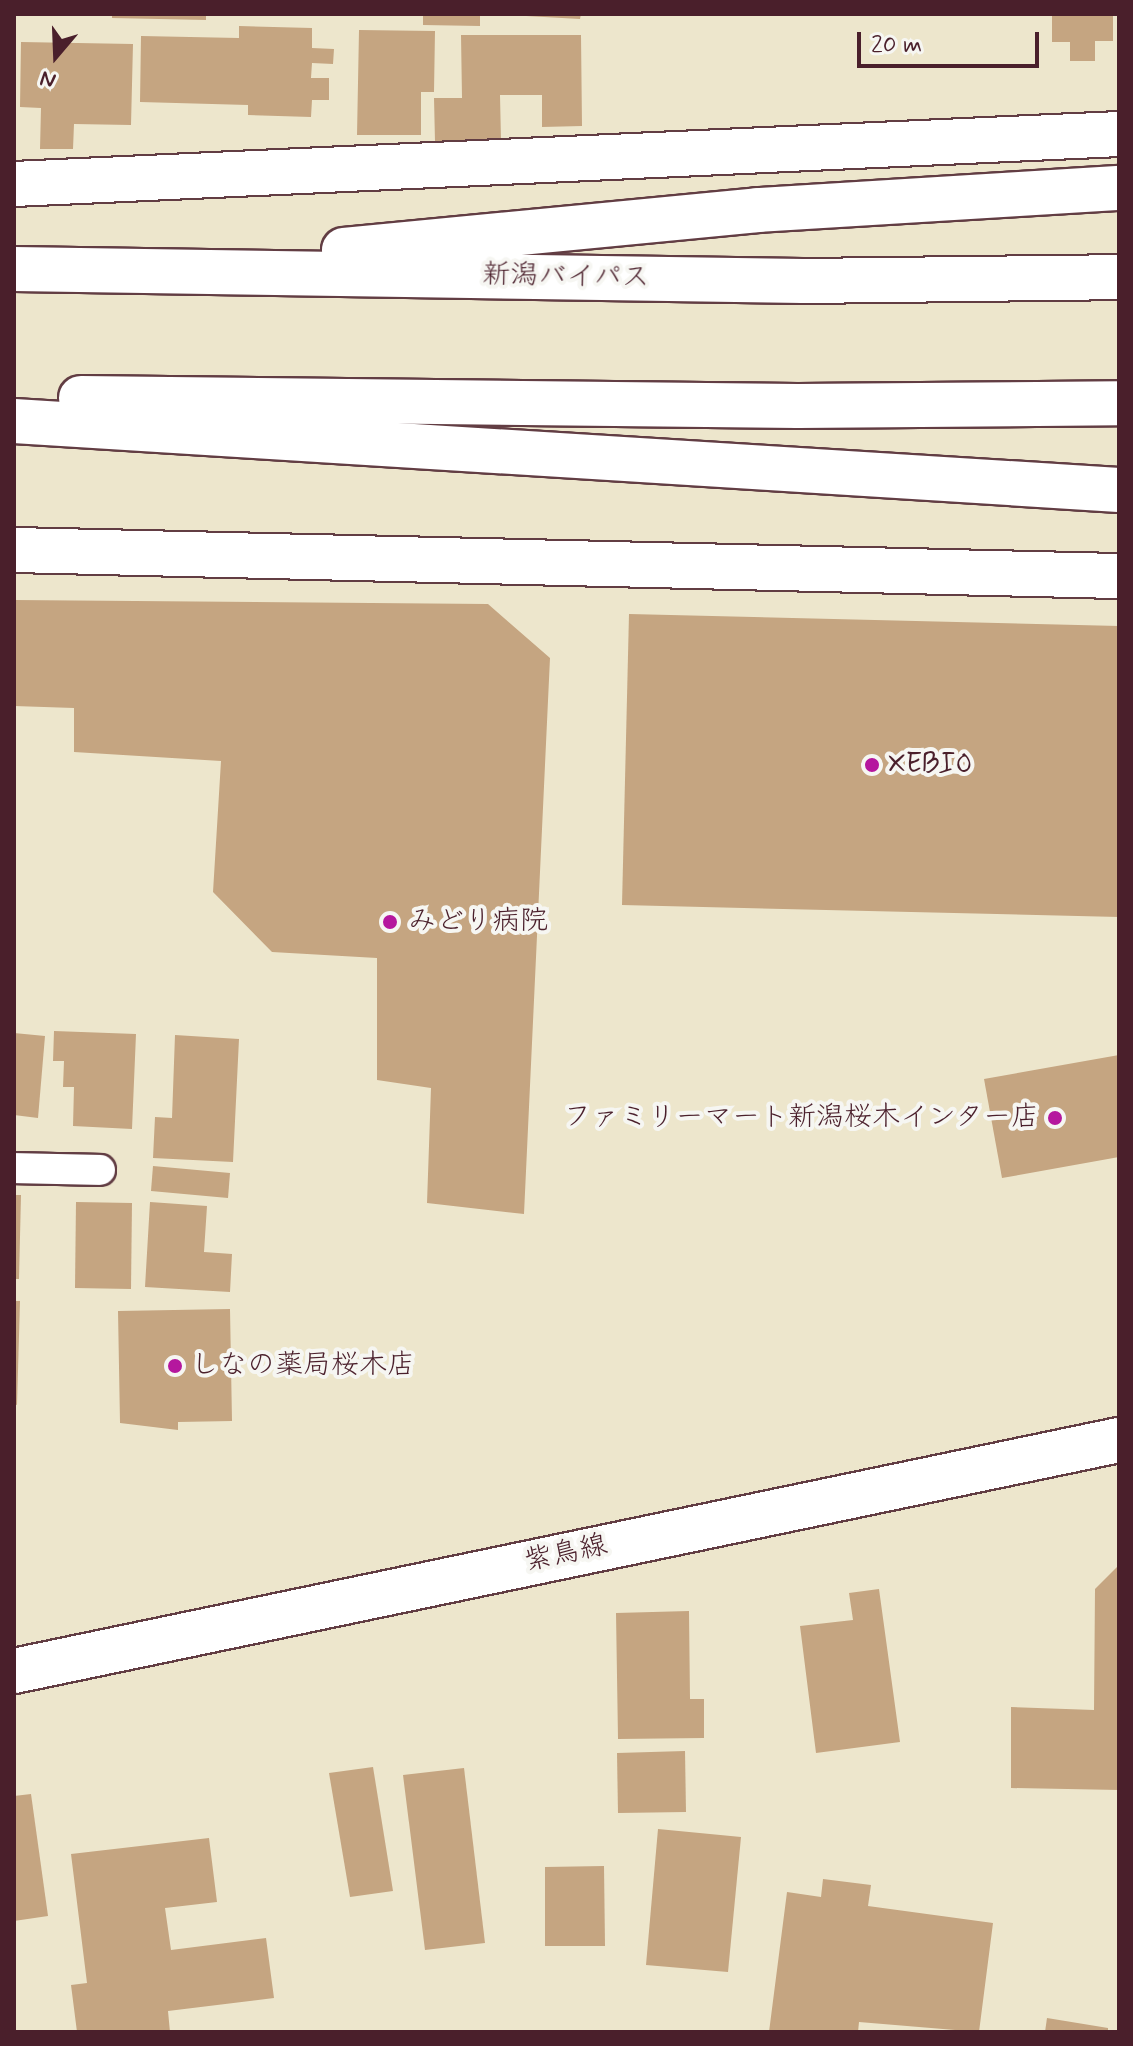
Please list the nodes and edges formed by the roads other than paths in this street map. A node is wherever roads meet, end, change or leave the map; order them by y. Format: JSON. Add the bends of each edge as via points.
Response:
{"nodes":[{"id":1,"x":1119,"y":134,"type":"edge"},
{"id":2,"x":14,"y":184,"type":"edge"},
{"id":3,"x":1119,"y":188,"type":"edge"},
{"id":4,"x":14,"y":269,"type":"edge"},
{"id":5,"x":131,"y":271,"type":"junction"},
{"id":6,"x":1119,"y":277,"type":"edge"},
{"id":7,"x":14,"y":397,"type":"edge"},
{"id":8,"x":1119,"y":403,"type":"edge"},
{"id":9,"x":14,"y":421,"type":"edge"},
{"id":10,"x":1119,"y":490,"type":"edge"},
{"id":11,"x":14,"y":550,"type":"edge"},
{"id":12,"x":1119,"y":576,"type":"edge"},
{"id":13,"x":14,"y":1168,"type":"edge"},
{"id":14,"x":100,"y":1170,"type":"dead end"},
{"id":15,"x":1119,"y":1440,"type":"edge"},
{"id":16,"x":14,"y":1671,"type":"edge"}],
"edges":[{"from":1,"to":2,"type":"main road"},
{"from":3,"to":5,"type":"main road","via":[[758,210]]},
{"from":4,"to":5,"type":"main road","name":"新潟バイパス"},
{"from":5,"to":6,"type":"main road","name":"新潟バイパス","via":[[803,281]]},
{"from":7,"to":8,"type":"main road","via":[[798,406]]},
{"from":9,"to":10,"type":"main road"},
{"from":11,"to":12,"type":"main road"},
{"from":13,"to":14,"type":"lane"},
{"from":15,"to":16,"type":"main road","name":"紫鳥線"}]}
